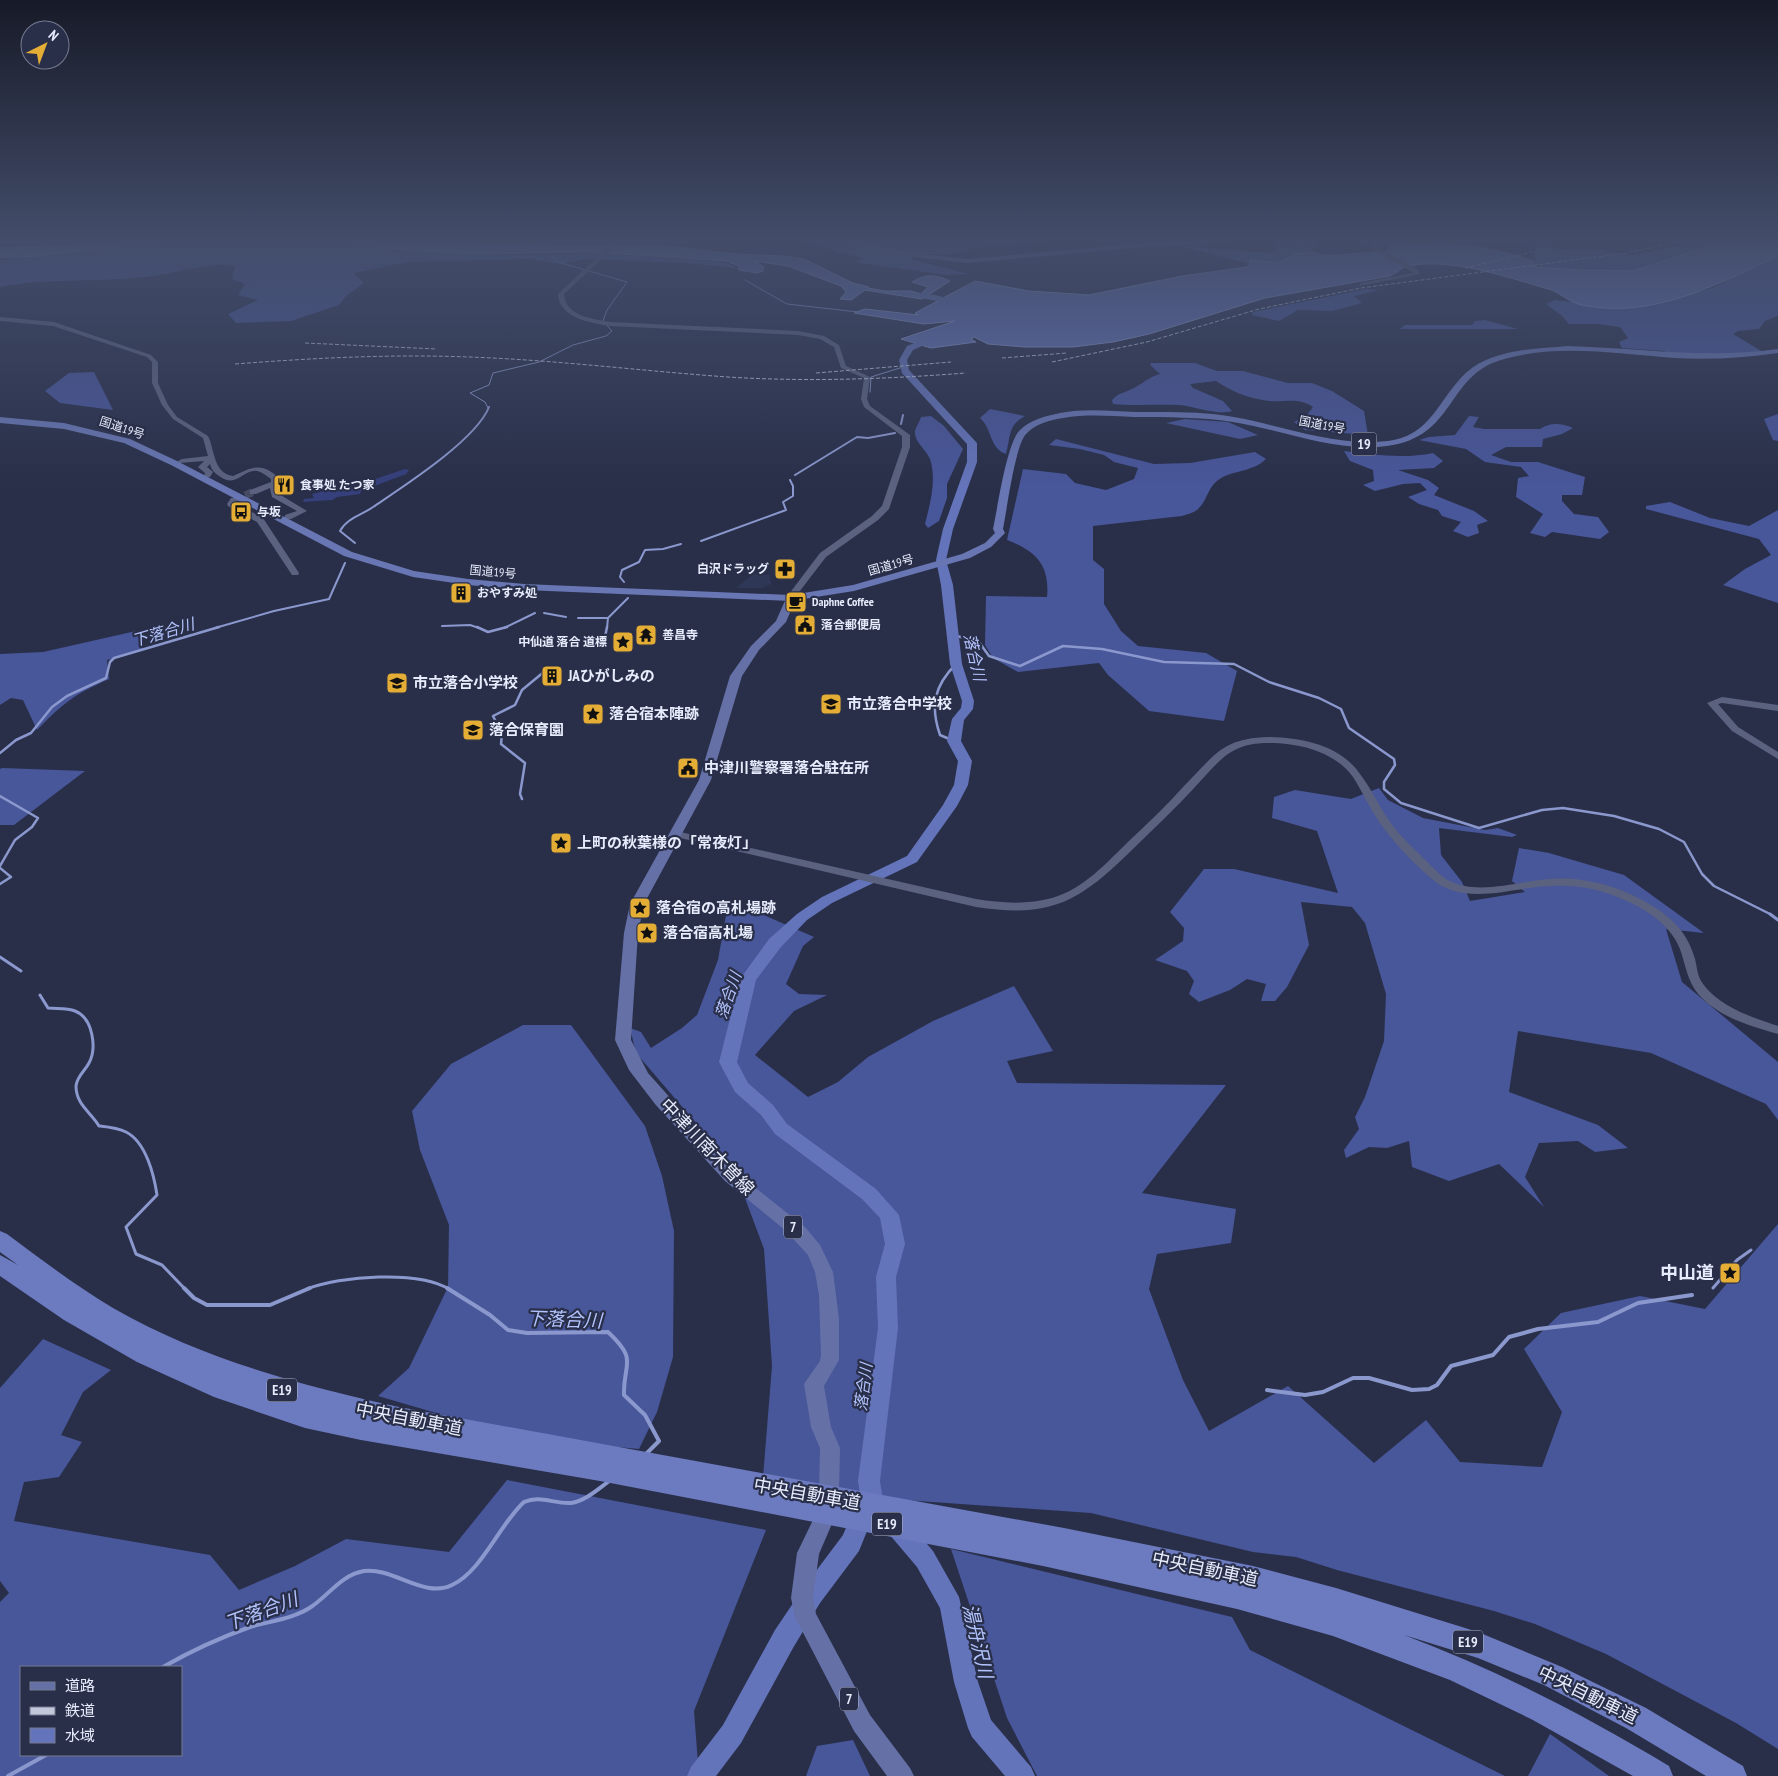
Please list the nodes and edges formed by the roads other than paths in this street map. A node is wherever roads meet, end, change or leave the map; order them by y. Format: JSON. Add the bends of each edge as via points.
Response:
{"nodes":[{"id":1,"x":20,"y":321,"type":"edge"},
{"id":2,"x":596,"y":321,"type":"edge"},
{"id":3,"x":1778,"y":351,"type":"edge"},
{"id":4,"x":0,"y":418,"type":"edge"},
{"id":5,"x":212,"y":458,"type":"junction"},
{"id":6,"x":182,"y":461,"type":"junction"},
{"id":7,"x":207,"y":475,"type":"junction"},
{"id":8,"x":272,"y":484,"type":"junction"},
{"id":9,"x":253,"y":492,"type":"tunnel mouth"},
{"id":10,"x":234,"y":500,"type":"dead end"},
{"id":11,"x":276,"y":516,"type":"junction"},
{"id":12,"x":288,"y":517,"type":"junction"},
{"id":13,"x":262,"y":522,"type":"junction"},
{"id":14,"x":295,"y":573,"type":"dead end"},
{"id":15,"x":792,"y":596,"type":"junction"},
{"id":16,"x":1778,"y":708,"type":"edge"},
{"id":17,"x":1778,"y":756,"type":"edge"},
{"id":18,"x":676,"y":834,"type":"junction"},
{"id":19,"x":1778,"y":1030,"type":"edge"},
{"id":20,"x":0,"y":1240,"type":"edge"},
{"id":21,"x":0,"y":1264,"type":"edge"},
{"id":22,"x":595,"y":1463,"type":"junction"},
{"id":23,"x":1181,"y":1573,"type":"junction"},
{"id":24,"x":902,"y":1776,"type":"edge"},
{"id":25,"x":1659,"y":1776,"type":"edge"},
{"id":26,"x":1733,"y":1776,"type":"edge"}],
"edges":[{"from":1,"to":5,"type":"street","via":[[54,324],[149,356],[155,362],[155,384],[165,406],[175,418],[206,437]]},
{"from":2,"to":15,"type":"street","via":[[816,336],[837,346],[843,367],[867,377],[864,403],[906,435],[906,446],[890,500],[875,518],[823,555]]},
{"from":3,"to":15,"type":"highway","name":"国道19号","number":"19","via":[[1716,356],[1556,350],[1504,356],[1485,363],[1466,376],[1424,431],[1406,439],[1379,444],[1331,440],[1237,420],[1195,415],[1082,414],[1050,418],[1023,430],[1017,441],[998,529],[1000,533],[988,545],[854,588]]},
{"from":4,"to":6,"type":"highway","name":"国道19号","number":"19","via":[[60,422],[102,430],[135,440]]},
{"from":4,"to":11,"type":"highway","name":"国道19号","number":"19","via":[[64,426],[127,441]]},
{"from":5,"to":6,"type":"street"},
{"from":5,"to":7,"type":"street","via":[[202,467]]},
{"from":5,"to":8,"type":"street","via":[[215,470],[227,478],[259,470],[275,478]]},
{"from":6,"to":7,"type":"highway","name":"国道19号","number":"19"},
{"from":7,"to":12,"type":"highway","name":"国道19号","number":"19"},
{"from":8,"to":9,"type":"street"},
{"from":8,"to":12,"type":"street","via":[[275,495],[303,511]]},
{"from":10,"to":13,"type":"street","via":[[231,504]]},
{"from":11,"to":13,"type":"street"},
{"from":11,"to":15,"type":"highway","name":"国道19号","number":"19","via":[[356,558],[423,576],[524,587]]},
{"from":12,"to":15,"type":"highway","name":"国道19号","number":"19","via":[[358,551],[427,571],[524,583]]},
{"from":13,"to":14,"type":"street"},
{"from":15,"to":18,"type":"main road","name":"中津川南木曽線","number":"7","via":[[781,622],[747,658],[736,676],[705,780]]},
{"from":16,"to":17,"type":"street","via":[[1722,700],[1712,703],[1735,729]]},
{"from":18,"to":19,"type":"street","via":[[995,906],[1037,905],[1065,898],[1083,888],[1178,800],[1221,753],[1243,742],[1296,743],[1320,749],[1342,760],[1394,834],[1444,882],[1476,890],[1572,882],[1628,898],[1676,928],[1683,940],[1694,979],[1704,992],[1742,1018]]},
{"from":18,"to":24,"type":"main road","name":"中津川南木曽線","number":"7","via":[[635,908],[623,1040],[626,1052],[656,1093],[726,1172],[800,1233],[814,1249],[821,1264],[830,1313],[829,1361],[814,1384],[821,1427],[830,1448],[829,1491],[824,1519],[808,1553],[804,1607],[862,1723]]},
{"from":20,"to":22,"type":"highway","name":"中央自動車道","number":"E19","via":[[61,1287],[107,1316],[203,1362],[327,1403]]},
{"from":21,"to":22,"type":"highway","name":"中央自動車道","number":"E19","via":[[93,1329],[139,1353],[248,1399],[310,1418],[390,1434]]},
{"from":22,"to":23,"type":"highway","name":"中央自動車道","number":"E19","via":[[1063,1557]]},
{"from":23,"to":25,"type":"highway","name":"中央自動車道","number":"E19","via":[[1335,1624],[1464,1673],[1545,1710]]},
{"from":23,"to":26,"type":"highway","name":"中央自動車道","number":"E19","via":[[1336,1601],[1478,1645],[1553,1676],[1636,1718]]}]}
